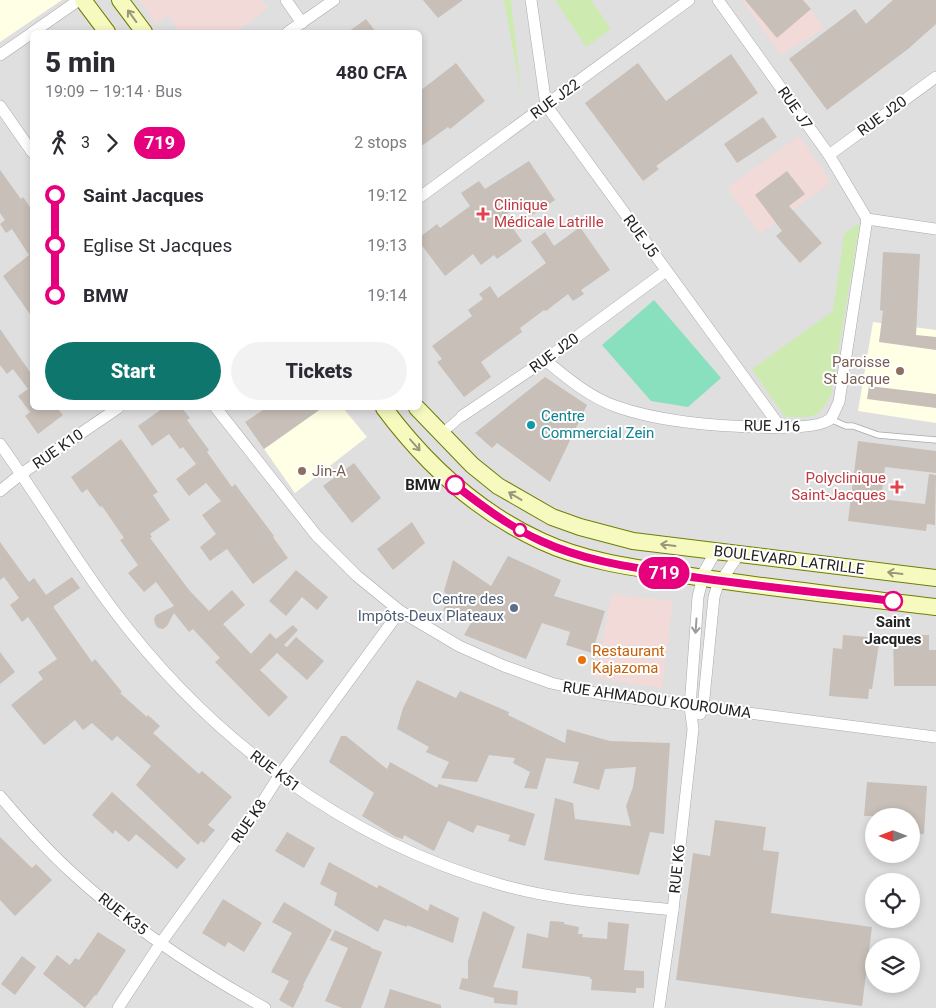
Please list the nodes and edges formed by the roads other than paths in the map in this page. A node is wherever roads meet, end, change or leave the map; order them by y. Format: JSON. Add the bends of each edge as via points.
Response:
{"nodes":[{"id":1,"x":79,"y":0,"type":"edge"},
{"id":2,"x":83,"y":0,"type":"edge"},
{"id":3,"x":120,"y":0,"type":"edge"},
{"id":4,"x":286,"y":0,"type":"edge"},
{"id":5,"x":334,"y":0,"type":"edge"},
{"id":6,"x":531,"y":0,"type":"edge"},
{"id":7,"x":689,"y":0,"type":"edge"},
{"id":8,"x":718,"y":0,"type":"edge"},
{"id":9,"x":302,"y":23,"type":"junction"},
{"id":10,"x":37,"y":30,"type":"edge"},
{"id":11,"x":106,"y":30,"type":"edge"},
{"id":12,"x":142,"y":30,"type":"edge"},
{"id":13,"x":291,"y":30,"type":"edge"},
{"id":14,"x":30,"y":35,"type":"edge"},
{"id":15,"x":0,"y":55,"type":"edge"},
{"id":16,"x":936,"y":77,"type":"edge"},
{"id":17,"x":546,"y":105,"type":"junction"},
{"id":18,"x":0,"y":106,"type":"edge"},
{"id":19,"x":30,"y":149,"type":"edge"},
{"id":20,"x":828,"y":155,"type":"junction"},
{"id":21,"x":422,"y":196,"type":"edge"},
{"id":22,"x":867,"y":219,"type":"junction"},
{"id":23,"x":936,"y":229,"type":"edge"},
{"id":24,"x":666,"y":271,"type":"junction"},
{"id":25,"x":545,"y":360,"type":"junction"},
{"id":26,"x":115,"y":410,"type":"edge"},
{"id":27,"x":218,"y":410,"type":"edge"},
{"id":28,"x":386,"y":410,"type":"edge"},
{"id":29,"x":418,"y":410,"type":"edge"},
{"id":30,"x":462,"y":416,"type":"joint"},
{"id":31,"x":830,"y":419,"type":"junction"},
{"id":32,"x":781,"y":428,"type":"junction"},
{"id":33,"x":441,"y":434,"type":"junction"},
{"id":34,"x":936,"y":440,"type":"edge"},
{"id":35,"x":0,"y":444,"type":"edge"},
{"id":36,"x":22,"y":474,"type":"junction"},
{"id":37,"x":0,"y":491,"type":"edge"},
{"id":38,"x":716,"y":551,"type":"junction"},
{"id":39,"x":739,"y":554,"type":"junction"},
{"id":40,"x":702,"y":578,"type":"junction"},
{"id":41,"x":936,"y":578,"type":"edge"},
{"id":42,"x":720,"y":581,"type":"junction"},
{"id":43,"x":936,"y":606,"type":"edge"},
{"id":44,"x":400,"y":611,"type":"junction"},
{"id":45,"x":690,"y":707,"type":"junction"},
{"id":46,"x":703,"y":708,"type":"junction"},
{"id":47,"x":692,"y":728,"type":"junction"},
{"id":48,"x":936,"y":737,"type":"edge"},
{"id":49,"x":279,"y":776,"type":"junction"},
{"id":50,"x":0,"y":796,"type":"edge"},
{"id":51,"x":673,"y":910,"type":"junction"},
{"id":52,"x":160,"y":944,"type":"junction"},
{"id":53,"x":118,"y":1008,"type":"edge"},
{"id":54,"x":265,"y":1008,"type":"edge"},
{"id":55,"x":658,"y":1008,"type":"edge"}],
"edges":[{"from":1,"to":10,"type":"street"},
{"from":2,"to":11,"type":"main road"},
{"from":12,"to":3,"type":"main road","one_way":true},
{"from":4,"to":9,"type":"street"},
{"from":5,"to":9,"type":"street"},
{"from":6,"to":17,"type":"street","name":"RUE J5"},
{"from":7,"to":17,"type":"street","name":"RUE J22"},
{"from":8,"to":20,"type":"street","name":"RUE J7"},
{"from":9,"to":13,"type":"street"},
{"from":14,"to":15,"type":"street"},
{"from":16,"to":20,"type":"street","name":"RUE J20"},
{"from":17,"to":21,"type":"street","name":"RUE J22"},
{"from":17,"to":24,"type":"street","name":"RUE J5"},
{"from":18,"to":19,"type":"street"},
{"from":20,"to":22,"type":"street","name":"RUE J7"},
{"from":22,"to":23,"type":"street"},
{"from":22,"to":31,"type":"street","via":[[842,385]]},
{"from":24,"to":25,"type":"street","name":"RUE J20"},
{"from":24,"to":32,"type":"street","name":"RUE J5"},
{"from":25,"to":30,"type":"street","name":"RUE J20"},
{"from":25,"to":32,"type":"street","name":"RUE J16","via":[[584,391],[616,406],[688,422]]},
{"from":26,"to":36,"type":"street","name":"RUE K10"},
{"from":27,"to":44,"type":"street","name":"RUE AHMADOU KOUROUMA","via":[[316,534],[357,576]]},
{"from":28,"to":40,"type":"main road","name":"BOULEVARD LATRILLE","one_way":true,"via":[[426,458],[455,485],[534,538],[612,563]]},
{"from":29,"to":33,"type":"main road","name":"BOULEVARD LATRILLE"},
{"from":30,"to":33,"type":"street","name":"RUE J20"},
{"from":31,"to":32,"type":"street","name":"RUE J16","via":[[817,426]]},
{"from":31,"to":34,"type":"lane","via":[[878,435]]},
{"from":38,"to":33,"type":"main road","name":"BOULEVARD LATRILLE","one_way":true,"via":[[633,541],[552,517],[498,486]]},
{"from":35,"to":36,"type":"street","name":"RUE K51"},
{"from":36,"to":37,"type":"street","name":"RUE K10"},
{"from":36,"to":49,"type":"street","name":"RUE K51","via":[[59,534],[113,610],[163,669],[219,727]]},
{"from":38,"to":39,"type":"main road","name":"BOULEVARD LATRILLE"},
{"from":38,"to":40,"type":"street","name":"RUE K6"},
{"from":41,"to":39,"type":"main road","name":"BOULEVARD LATRILLE","one_way":true},
{"from":39,"to":42,"type":"street","name":"RUE K6"},
{"from":40,"to":42,"type":"main road","name":"BOULEVARD LATRILLE"},
{"from":40,"to":45,"type":"street","name":"RUE K6","one_way":true},
{"from":42,"to":43,"type":"main road","name":"BOULEVARD LATRILLE"},
{"from":42,"to":46,"type":"street","name":"RUE K6","via":[[714,597]]},
{"from":44,"to":45,"type":"street","name":"RUE AHMADOU KOUROUMA","via":[[459,646],[551,684]]},
{"from":44,"to":49,"type":"street","name":"RUE K8"},
{"from":45,"to":46,"type":"street","name":"RUE AHMADOU KOUROUMA"},
{"from":45,"to":47,"type":"street","name":"RUE K6"},
{"from":46,"to":47,"type":"street","name":"RUE K6"},
{"from":46,"to":48,"type":"street","name":"RUE AHMADOU KOUROUMA"},
{"from":47,"to":51,"type":"street","name":"RUE K6"},
{"from":49,"to":51,"type":"street","name":"RUE K51","via":[[391,844],[503,886],[570,900]]},
{"from":49,"to":52,"type":"street","name":"RUE K8"},
{"from":50,"to":52,"type":"street","name":"RUE K35","via":[[70,870]]},
{"from":51,"to":55,"type":"street","name":"RUE K6"},
{"from":52,"to":53,"type":"street","name":"RUE K8"},
{"from":52,"to":54,"type":"street","name":"RUE K35"}]}
